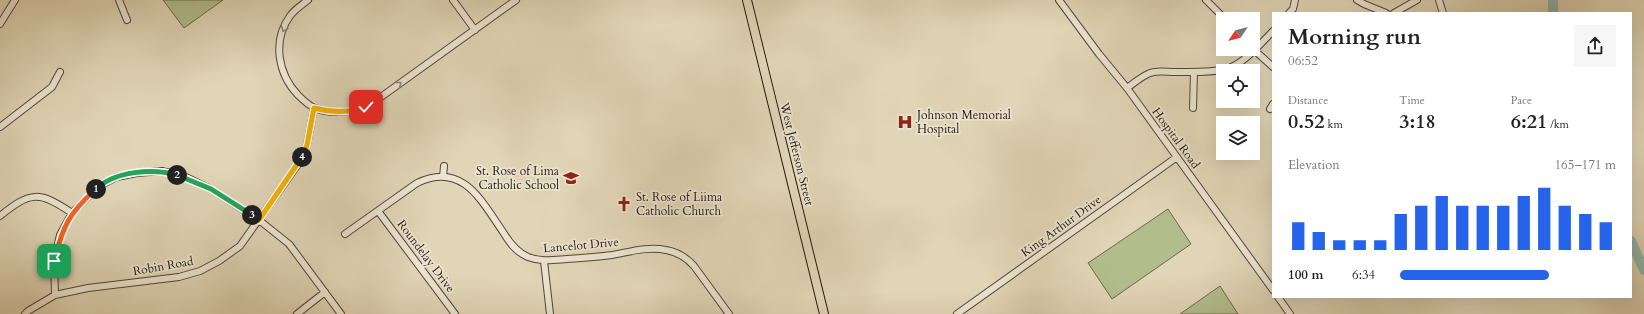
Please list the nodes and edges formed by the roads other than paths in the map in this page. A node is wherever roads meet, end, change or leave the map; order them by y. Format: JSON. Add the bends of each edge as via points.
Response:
{"nodes":[{"id":1,"x":15,"y":0,"type":"edge"},
{"id":2,"x":119,"y":0,"type":"edge"},
{"id":3,"x":308,"y":0,"type":"edge"},
{"id":4,"x":453,"y":0,"type":"edge"},
{"id":5,"x":516,"y":0,"type":"edge"},
{"id":6,"x":747,"y":0,"type":"edge"},
{"id":7,"x":1059,"y":0,"type":"edge"},
{"id":8,"x":1206,"y":0,"type":"edge"},
{"id":9,"x":1295,"y":0,"type":"edge"},
{"id":10,"x":1358,"y":0,"type":"edge"},
{"id":11,"x":1417,"y":0,"type":"edge"},
{"id":12,"x":1439,"y":0,"type":"edge"},
{"id":13,"x":1218,"y":12,"type":"edge"},
{"id":14,"x":1291,"y":12,"type":"edge"},
{"id":15,"x":1384,"y":12,"type":"edge"},
{"id":16,"x":1396,"y":12,"type":"edge"},
{"id":17,"x":1443,"y":12,"type":"edge"},
{"id":18,"x":127,"y":20,"type":"dead end"},
{"id":19,"x":0,"y":24,"type":"edge"},
{"id":20,"x":474,"y":30,"type":"junction"},
{"id":21,"x":1272,"y":31,"type":"edge"},
{"id":22,"x":1260,"y":43,"type":"edge"},
{"id":23,"x":1246,"y":56,"type":"edge"},
{"id":24,"x":1260,"y":56,"type":"edge"},
{"id":25,"x":1272,"y":66,"type":"edge"},
{"id":26,"x":60,"y":72,"type":"dead end"},
{"id":27,"x":1194,"y":72,"type":"junction"},
{"id":28,"x":1127,"y":88,"type":"junction"},
{"id":29,"x":314,"y":108,"type":"junction"},
{"id":30,"x":1193,"y":108,"type":"dead end"},
{"id":31,"x":0,"y":127,"type":"edge"},
{"id":32,"x":1177,"y":157,"type":"junction"},
{"id":33,"x":444,"y":166,"type":"dead end"},
{"id":34,"x":442,"y":176,"type":"junction"},
{"id":35,"x":378,"y":211,"type":"junction"},
{"id":36,"x":72,"y":213,"type":"junction"},
{"id":37,"x":0,"y":216,"type":"edge"},
{"id":38,"x":259,"y":220,"type":"junction"},
{"id":39,"x":345,"y":234,"type":"dead end"},
{"id":40,"x":544,"y":261,"type":"junction"},
{"id":41,"x":1272,"y":289,"type":"edge"},
{"id":42,"x":325,"y":292,"type":"junction"},
{"id":43,"x":55,"y":295,"type":"junction"},
{"id":44,"x":1279,"y":298,"type":"edge"},
{"id":45,"x":26,"y":314,"type":"edge"},
{"id":46,"x":297,"y":314,"type":"edge"},
{"id":47,"x":341,"y":314,"type":"edge"},
{"id":48,"x":455,"y":314,"type":"edge"},
{"id":49,"x":550,"y":314,"type":"edge"},
{"id":50,"x":729,"y":314,"type":"edge"},
{"id":51,"x":824,"y":314,"type":"edge"},
{"id":52,"x":957,"y":314,"type":"edge"},
{"id":53,"x":1290,"y":314,"type":"edge"}],
"edges":[{"from":1,"to":19,"type":"street"},
{"from":2,"to":18,"type":"street"},
{"from":3,"to":29,"type":"street","one_way":true,"via":[[290,17],[280,40],[279,52],[280,66],[285,78],[303,100]]},
{"from":4,"to":20,"type":"street"},
{"from":5,"to":20,"type":"street"},
{"from":6,"to":51,"type":"main road","name":"West Jefferson Street"},
{"from":7,"to":28,"type":"street","name":"Hospital Road"},
{"from":8,"to":13,"type":"street"},
{"from":9,"to":14,"type":"street"},
{"from":10,"to":15,"type":"street"},
{"from":11,"to":16,"type":"street"},
{"from":12,"to":17,"type":"street"},
{"from":29,"to":20,"type":"street","one_way":true,"via":[[347,112],[366,107]]},
{"from":21,"to":22,"type":"street"},
{"from":23,"to":27,"type":"street","via":[[1226,70]]},
{"from":24,"to":25,"type":"street"},
{"from":26,"to":31,"type":"street","via":[[52,87]]},
{"from":27,"to":28,"type":"street","via":[[1150,73]]},
{"from":27,"to":30,"type":"street"},
{"from":28,"to":32,"type":"street","name":"Hospital Road"},
{"from":29,"to":38,"type":"street","name":"Robin Road","via":[[307,145],[299,163]]},
{"from":32,"to":41,"type":"street","name":"Hospital Road"},
{"from":32,"to":52,"type":"street","name":"King Arthur Drive"},
{"from":33,"to":34,"type":"street"},
{"from":34,"to":35,"type":"street","via":[[417,183]]},
{"from":34,"to":40,"type":"street","name":"Lancelot Drive","via":[[468,186],[477,194],[512,245],[527,256]]},
{"from":35,"to":39,"type":"street"},
{"from":35,"to":48,"type":"street","name":"Roundelay Drive"},
{"from":36,"to":37,"type":"street","via":[[56,202],[39,196],[28,197],[18,202]]},
{"from":36,"to":38,"type":"street","via":[[99,186],[117,176],[163,171],[186,177],[211,189]]},
{"from":36,"to":43,"type":"street","via":[[60,235],[54,261]]},
{"from":38,"to":42,"type":"street","via":[[289,244]]},
{"from":38,"to":43,"type":"street","name":"Robin Road","via":[[240,246],[200,271],[179,277],[88,288]]},
{"from":40,"to":49,"type":"street"},
{"from":40,"to":50,"type":"street","name":"Lancelot Drive","via":[[650,249],[666,250],[688,259]]},
{"from":42,"to":46,"type":"street"},
{"from":42,"to":47,"type":"street"},
{"from":43,"to":45,"type":"street","name":"Robin Road"},
{"from":44,"to":53,"type":"street"}]}
